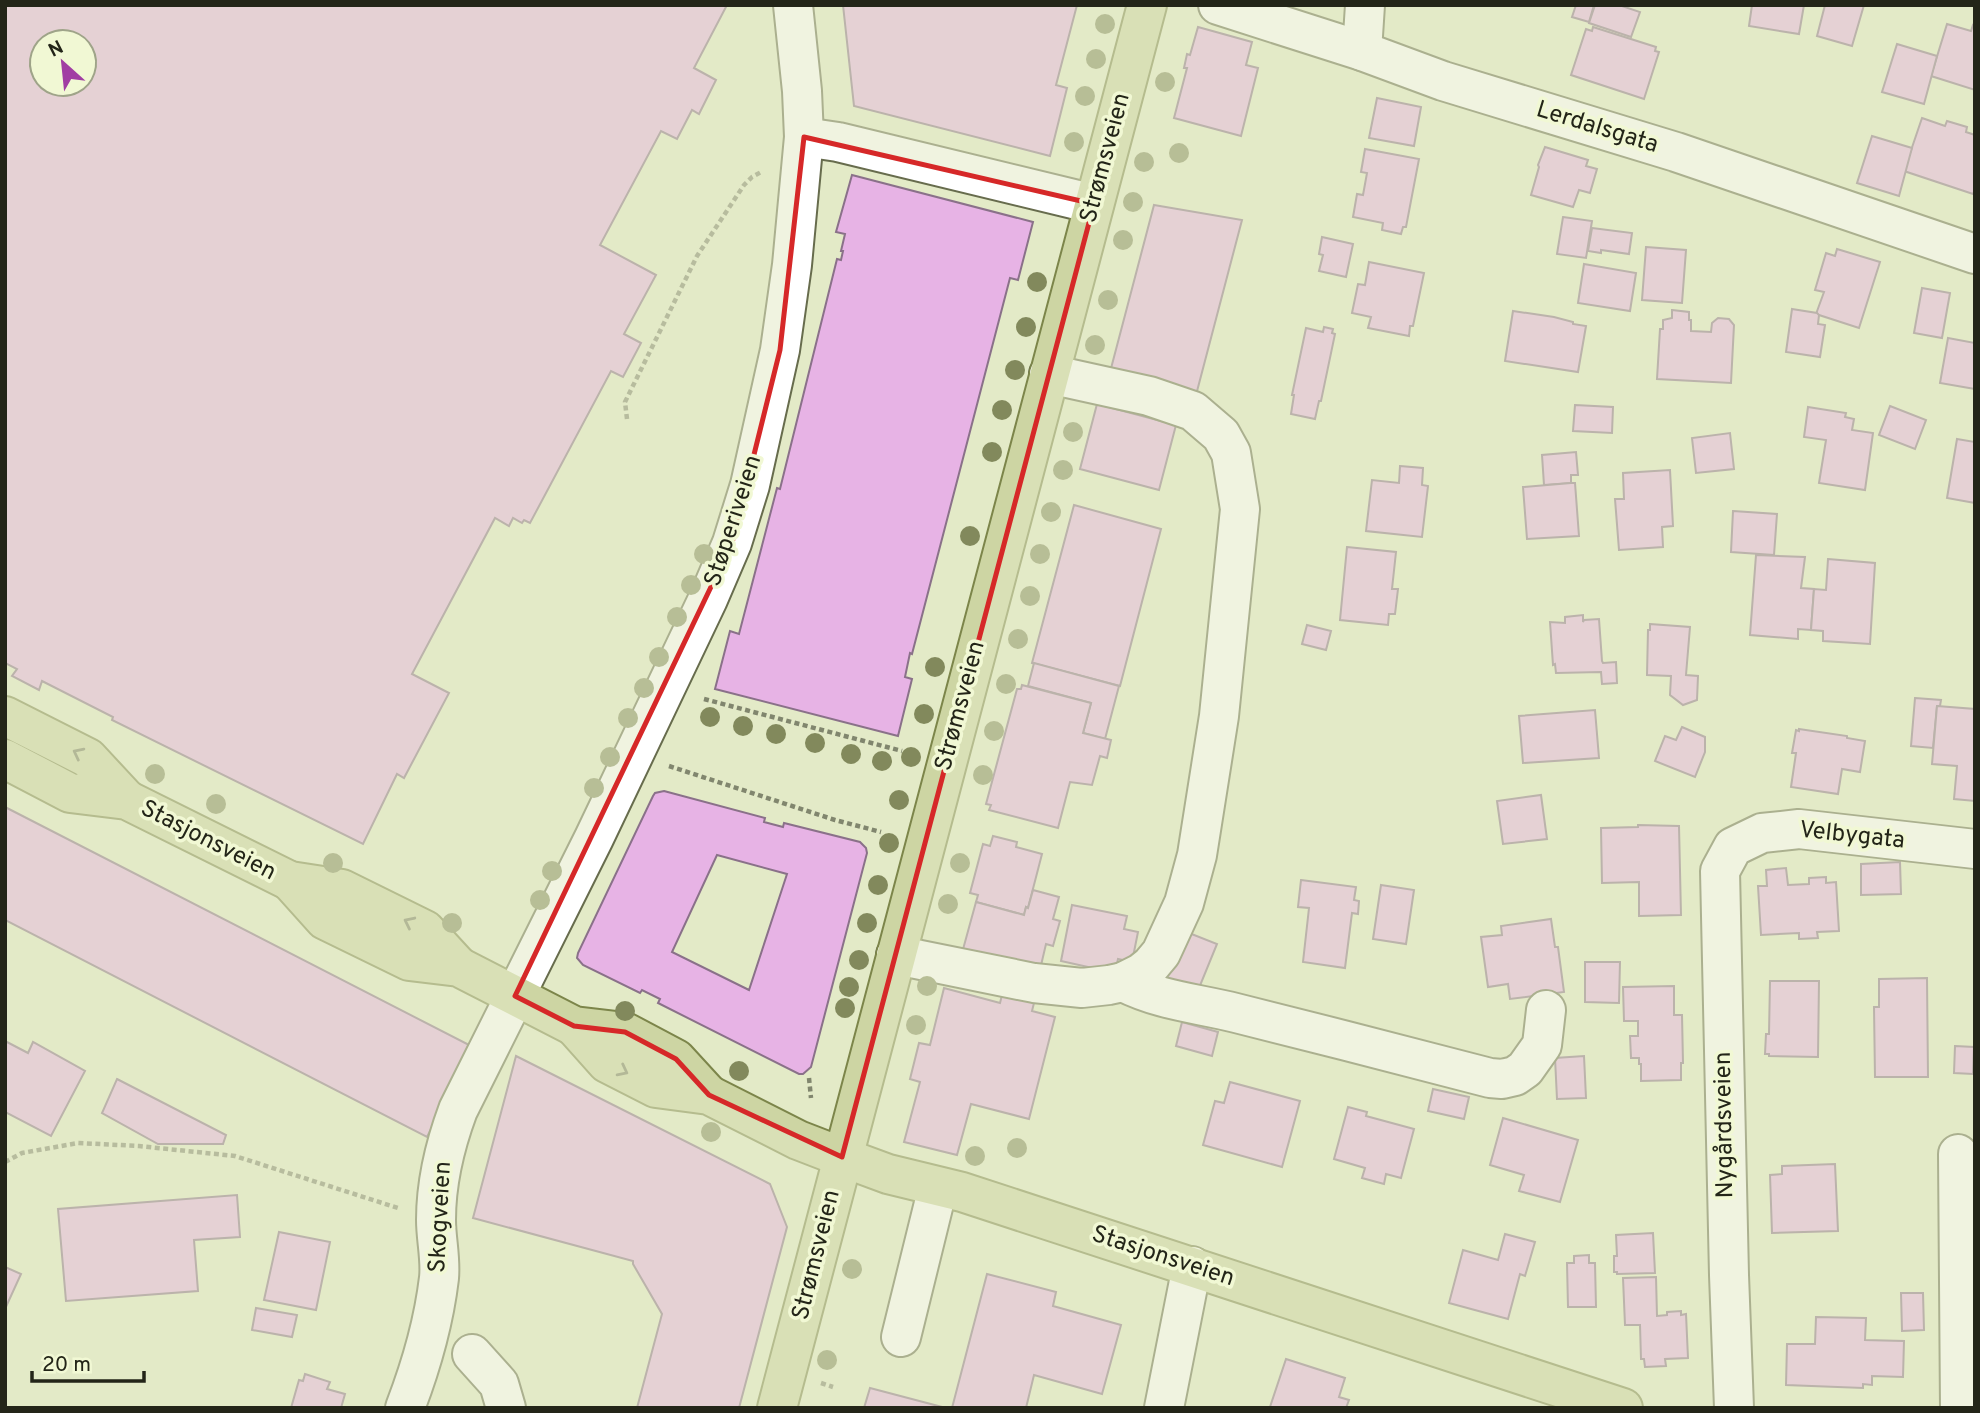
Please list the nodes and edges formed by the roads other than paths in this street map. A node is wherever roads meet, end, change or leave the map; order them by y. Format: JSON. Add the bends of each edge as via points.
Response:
{"nodes":[{"id":1,"x":793,"y":5,"type":"edge"},
{"id":2,"x":1147,"y":5,"type":"edge"},
{"id":3,"x":1218,"y":5,"type":"edge"},
{"id":4,"x":1365,"y":5,"type":"edge"},
{"id":5,"x":1362,"y":51,"type":"junction"},
{"id":6,"x":804,"y":137,"type":"junction"},
{"id":7,"x":1094,"y":204,"type":"junction"},
{"id":8,"x":1975,"y":254,"type":"edge"},
{"id":9,"x":1049,"y":374,"type":"junction"},
{"id":10,"x":5,"y":716,"type":"edge"},
{"id":11,"x":5,"y":759,"type":"edge"},
{"id":12,"x":127,"y":800,"type":"junction"},
{"id":13,"x":1733,"y":846,"type":"joint"},
{"id":14,"x":1975,"y":849,"type":"edge"},
{"id":15,"x":896,"y":956,"type":"junction"},
{"id":16,"x":1123,"y":982,"type":"junction"},
{"id":17,"x":515,"y":996,"type":"junction"},
{"id":18,"x":1546,"y":1010,"type":"dead end"},
{"id":19,"x":1958,"y":1154,"type":"dead end"},
{"id":20,"x":842,"y":1157,"type":"junction"},
{"id":21,"x":938,"y":1187,"type":"junction"},
{"id":22,"x":1192,"y":1266,"type":"junction"},
{"id":23,"x":901,"y":1337,"type":"dead end"},
{"id":24,"x":472,"y":1354,"type":"dead end"},
{"id":25,"x":405,"y":1408,"type":"edge"},
{"id":26,"x":506,"y":1408,"type":"edge"},
{"id":27,"x":777,"y":1408,"type":"edge"},
{"id":28,"x":1164,"y":1408,"type":"edge"},
{"id":29,"x":1623,"y":1408,"type":"edge"},
{"id":30,"x":1734,"y":1408,"type":"edge"},
{"id":31,"x":1960,"y":1408,"type":"edge"}],
"edges":[{"from":1,"to":6,"type":"street","name":"Støperiveien"},
{"from":2,"to":7,"type":"main road","name":"Strømsveien"},
{"from":3,"to":5,"type":"street","name":"Lerdalsgata"},
{"from":4,"to":5,"type":"street"},
{"from":5,"to":8,"type":"street","name":"Lerdalsgata"},
{"from":6,"to":7,"type":"street"},
{"from":6,"to":17,"type":"street","name":"Støperiveien","via":[[780,350],[732,543]]},
{"from":7,"to":9,"type":"main road","name":"Strømsveien"},
{"from":9,"to":15,"type":"main road","name":"Strømsveien"},
{"from":9,"to":16,"type":"street","via":[[1194,411],[1221,435],[1231,453],[1240,509],[1219,716],[1197,855],[1184,903],[1161,953],[1152,965]]},
{"from":12,"to":10,"type":"main road","name":"Stasjonsveien","one_way":true,"via":[[88,758]]},
{"from":11,"to":12,"type":"main road","name":"Stasjonsveien","via":[[70,793]]},
{"from":12,"to":17,"type":"main road","name":"Stasjonsveien","via":[[290,881],[342,888],[425,930],[459,967]]},
{"from":13,"to":14,"type":"street","name":"Velbygata","via":[[1762,833],[1798,829]]},
{"from":13,"to":30,"type":"street","name":"Nygårdsveien","via":[[1720,871],[1719,904]]},
{"from":15,"to":16,"type":"street","via":[[1034,983],[1082,988]]},
{"from":15,"to":20,"type":"main road","name":"Strømsveien"},
{"from":16,"to":18,"type":"street","via":[[1144,993],[1502,1079],[1525,1069],[1542,1045]]},
{"from":17,"to":20,"type":"main road","name":"Stasjonsveien","via":[[573,1026],[625,1032],[676,1059],[709,1095]]},
{"from":17,"to":25,"type":"street","name":"Skogveien","via":[[447,1139],[436,1220],[439,1277]]},
{"from":19,"to":31,"type":"street"},
{"from":20,"to":21,"type":"main road","name":"Stasjonsveien"},
{"from":20,"to":27,"type":"main road","name":"Strømsveien"},
{"from":21,"to":22,"type":"main road","name":"Stasjonsveien"},
{"from":21,"to":23,"type":"street"},
{"from":22,"to":28,"type":"street"},
{"from":22,"to":29,"type":"main road","name":"Stasjonsveien"},
{"from":24,"to":26,"type":"street","via":[[499,1384]]}]}
